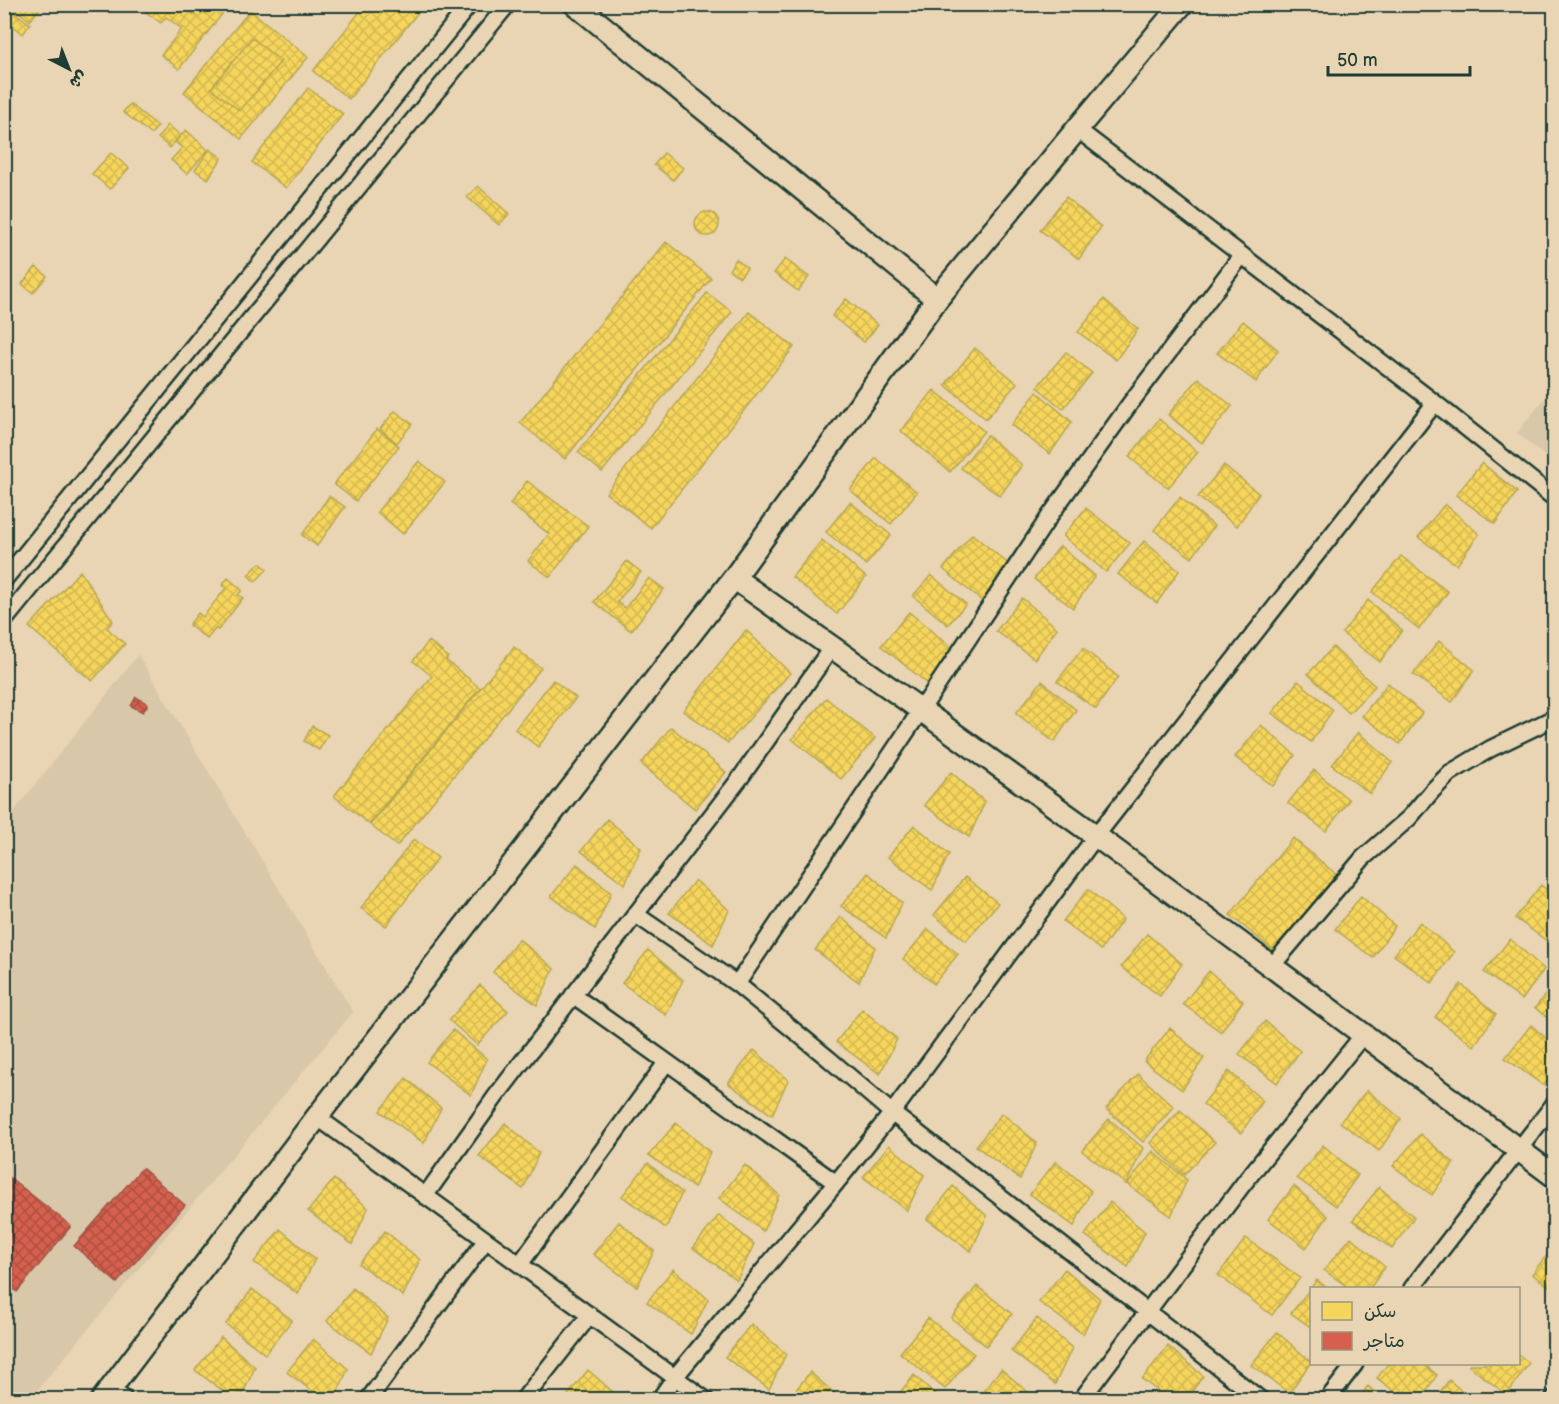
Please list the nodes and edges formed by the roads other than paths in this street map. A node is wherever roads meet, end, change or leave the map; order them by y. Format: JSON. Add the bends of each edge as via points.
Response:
{"nodes":[{"id":1,"x":470,"y":4,"type":"edge"},
{"id":2,"x":508,"y":4,"type":"edge"},
{"id":3,"x":575,"y":4,"type":"edge"},
{"id":4,"x":1182,"y":4,"type":"edge"},
{"id":5,"x":1077,"y":129,"type":"junction"},
{"id":6,"x":1242,"y":255,"type":"junction"},
{"id":7,"x":938,"y":299,"type":"junction"},
{"id":8,"x":1435,"y":403,"type":"junction"},
{"id":9,"x":1554,"y":498,"type":"edge"},
{"id":10,"x":734,"y":578,"type":"junction"},
{"id":11,"x":4,"y":580,"type":"edge"},
{"id":12,"x":4,"y":621,"type":"edge"},
{"id":13,"x":832,"y":647,"type":"junction"},
{"id":14,"x":921,"y":710,"type":"junction"},
{"id":15,"x":1554,"y":718,"type":"edge"},
{"id":16,"x":1096,"y":836,"type":"junction"},
{"id":17,"x":635,"y":914,"type":"junction"},
{"id":18,"x":1270,"y":967,"type":"junction"},
{"id":19,"x":737,"y":984,"type":"junction"},
{"id":20,"x":573,"y":995,"type":"junction"},
{"id":21,"x":1362,"y":1035,"type":"junction"},
{"id":22,"x":666,"y":1063,"type":"junction"},
{"id":23,"x":1554,"y":1104,"type":"edge"},
{"id":24,"x":892,"y":1113,"type":"junction"},
{"id":25,"x":318,"y":1117,"type":"junction"},
{"id":26,"x":1519,"y":1149,"type":"junction"},
{"id":27,"x":1554,"y":1176,"type":"edge"},
{"id":28,"x":836,"y":1183,"type":"junction"},
{"id":29,"x":425,"y":1196,"type":"junction"},
{"id":30,"x":486,"y":1240,"type":"junction"},
{"id":31,"x":520,"y":1264,"type":"junction"},
{"id":32,"x":1413,"y":1287,"type":"edge"},
{"id":33,"x":1147,"y":1312,"type":"junction"},
{"id":34,"x":590,"y":1315,"type":"junction"},
{"id":35,"x":1354,"y":1365,"type":"edge"},
{"id":36,"x":675,"y":1377,"type":"junction"},
{"id":37,"x":113,"y":1396,"type":"edge"},
{"id":38,"x":368,"y":1400,"type":"edge"},
{"id":39,"x":523,"y":1400,"type":"edge"},
{"id":40,"x":659,"y":1400,"type":"edge"},
{"id":41,"x":706,"y":1400,"type":"edge"},
{"id":42,"x":1081,"y":1400,"type":"edge"},
{"id":43,"x":1261,"y":1400,"type":"edge"},
{"id":44,"x":1327,"y":1400,"type":"edge"}],
"edges":[{"from":1,"to":11,"type":"street"},
{"from":2,"to":12,"type":"street"},
{"from":3,"to":7,"type":"street"},
{"from":4,"to":5,"type":"street"},
{"from":5,"to":6,"type":"street"},
{"from":5,"to":7,"type":"street"},
{"from":6,"to":8,"type":"street"},
{"from":6,"to":14,"type":"street","via":[[1051,514]]},
{"from":7,"to":10,"type":"street"},
{"from":8,"to":9,"type":"street"},
{"from":8,"to":16,"type":"street"},
{"from":10,"to":13,"type":"street"},
{"from":10,"to":25,"type":"street"},
{"from":13,"to":14,"type":"street"},
{"from":13,"to":17,"type":"street","via":[[741,777]]},
{"from":14,"to":16,"type":"street"},
{"from":14,"to":19,"type":"street"},
{"from":15,"to":18,"type":"street","via":[[1450,773],[1409,818],[1363,858]]},
{"from":16,"to":18,"type":"street"},
{"from":16,"to":24,"type":"street"},
{"from":17,"to":19,"type":"street"},
{"from":17,"to":20,"type":"street"},
{"from":18,"to":21,"type":"street"},
{"from":19,"to":24,"type":"street"},
{"from":20,"to":22,"type":"street"},
{"from":20,"to":29,"type":"street"},
{"from":21,"to":26,"type":"street"},
{"from":21,"to":33,"type":"street"},
{"from":22,"to":28,"type":"street"},
{"from":22,"to":31,"type":"street"},
{"from":23,"to":26,"type":"street"},
{"from":24,"to":28,"type":"street"},
{"from":24,"to":33,"type":"street"},
{"from":25,"to":29,"type":"street"},
{"from":25,"to":37,"type":"street"},
{"from":26,"to":27,"type":"street"},
{"from":26,"to":32,"type":"street"},
{"from":28,"to":36,"type":"street"},
{"from":29,"to":30,"type":"street"},
{"from":30,"to":31,"type":"street"},
{"from":30,"to":38,"type":"street"},
{"from":31,"to":34,"type":"street"},
{"from":33,"to":42,"type":"street"},
{"from":33,"to":43,"type":"street"},
{"from":34,"to":36,"type":"street"},
{"from":34,"to":39,"type":"street"},
{"from":35,"to":44,"type":"street"},
{"from":36,"to":40,"type":"street"},
{"from":36,"to":41,"type":"street"}]}
